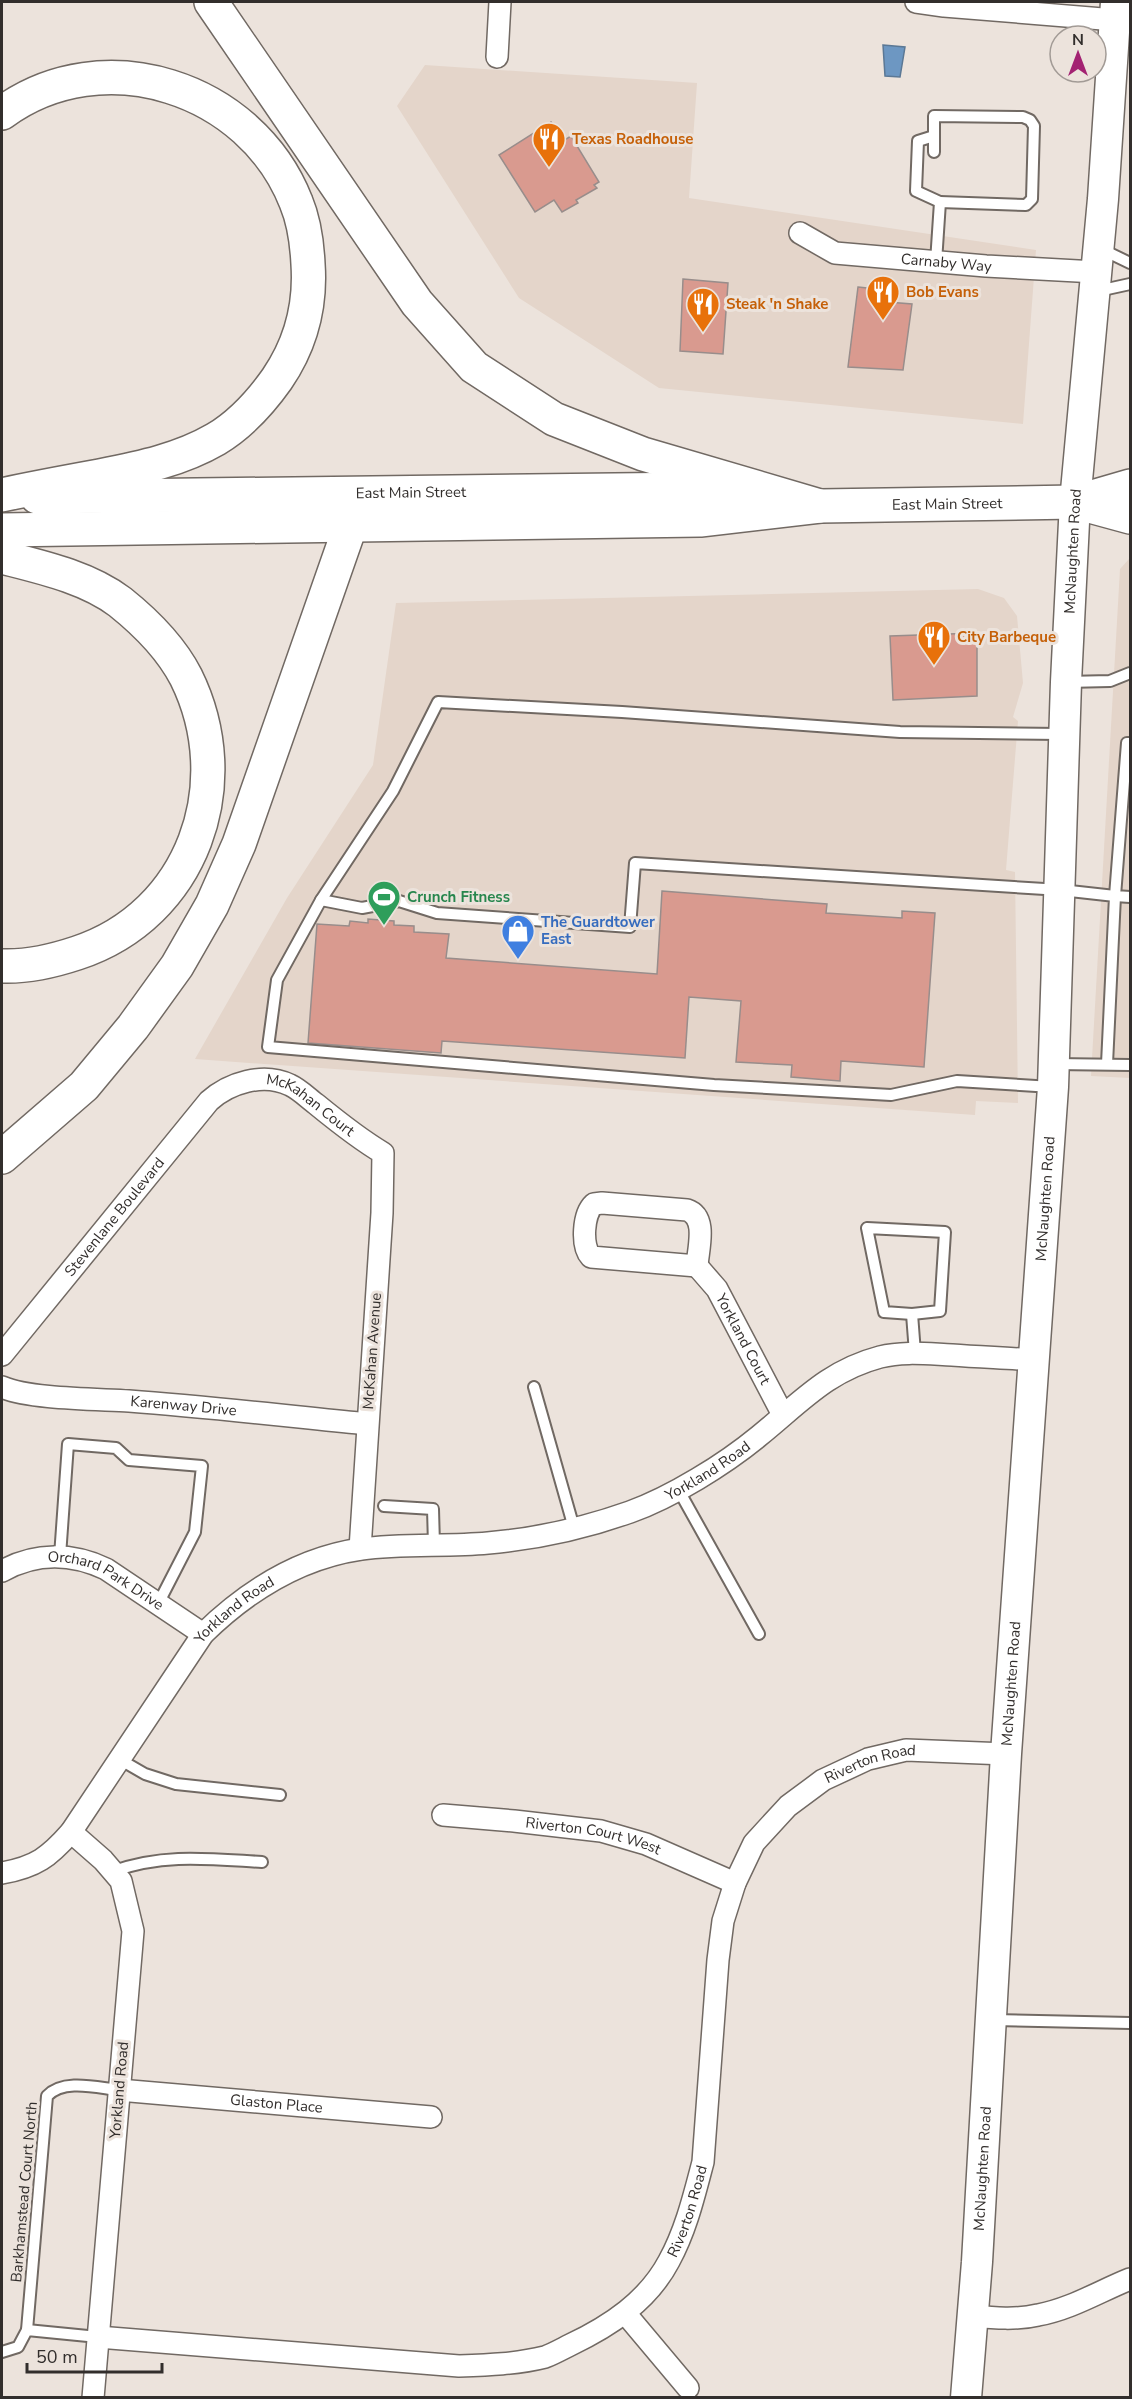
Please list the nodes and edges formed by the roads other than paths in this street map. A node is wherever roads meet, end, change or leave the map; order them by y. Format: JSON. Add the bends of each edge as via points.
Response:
{"nodes":[{"id":1,"x":211,"y":2,"type":"edge"},
{"id":2,"x":500,"y":2,"type":"edge"},
{"id":3,"x":916,"y":2,"type":"edge"},
{"id":4,"x":1115,"y":11,"type":"edge"},
{"id":5,"x":497,"y":57,"type":"dead end"},
{"id":6,"x":2,"y":112,"type":"edge"},
{"id":7,"x":934,"y":136,"type":"junction"},
{"id":8,"x":934,"y":152,"type":"dead end"},
{"id":9,"x":940,"y":202,"type":"junction"},
{"id":10,"x":800,"y":233,"type":"dead end"},
{"id":11,"x":936,"y":262,"type":"junction"},
{"id":12,"x":1131,"y":263,"type":"edge"},
{"id":13,"x":1096,"y":270,"type":"junction"},
{"id":14,"x":1131,"y":284,"type":"edge"},
{"id":15,"x":1131,"y":486,"type":"edge"},
{"id":16,"x":2,"y":496,"type":"edge"},
{"id":17,"x":1075,"y":502,"type":"junction"},
{"id":18,"x":820,"y":506,"type":"junction"},
{"id":19,"x":1131,"y":517,"type":"edge"},
{"id":20,"x":351,"y":524,"type":"junction"},
{"id":21,"x":2,"y":530,"type":"edge"},
{"id":22,"x":2,"y":557,"type":"edge"},
{"id":23,"x":1131,"y":673,"type":"edge"},
{"id":24,"x":1066,"y":682,"type":"junction"},
{"id":25,"x":1065,"y":734,"type":"junction"},
{"id":26,"x":1131,"y":743,"type":"edge"},
{"id":27,"x":1061,"y":890,"type":"junction"},
{"id":28,"x":1115,"y":896,"type":"junction"},
{"id":29,"x":1131,"y":897,"type":"edge"},
{"id":30,"x":321,"y":900,"type":"junction"},
{"id":31,"x":2,"y":966,"type":"edge"},
{"id":32,"x":1107,"y":1064,"type":"junction"},
{"id":33,"x":1131,"y":1065,"type":"edge"},
{"id":34,"x":1054,"y":1075,"type":"junction"},
{"id":35,"x":232,"y":1084,"type":"joint"},
{"id":36,"x":383,"y":1153,"type":"joint"},
{"id":37,"x":2,"y":1157,"type":"edge"},
{"id":38,"x":697,"y":1266,"type":"junction"},
{"id":39,"x":912,"y":1314,"type":"junction"},
{"id":40,"x":915,"y":1353,"type":"junction"},
{"id":41,"x":2,"y":1355,"type":"edge"},
{"id":42,"x":1034,"y":1360,"type":"junction"},
{"id":43,"x":2,"y":1387,"type":"edge"},
{"id":44,"x":534,"y":1388,"type":"dead end"},
{"id":45,"x":783,"y":1415,"type":"junction"},
{"id":46,"x":367,"y":1424,"type":"junction"},
{"id":47,"x":678,"y":1489,"type":"junction"},
{"id":48,"x":384,"y":1506,"type":"dead end"},
{"id":49,"x":574,"y":1528,"type":"junction"},
{"id":50,"x":434,"y":1545,"type":"junction"},
{"id":51,"x":360,"y":1549,"type":"junction"},
{"id":52,"x":60,"y":1556,"type":"junction"},
{"id":53,"x":2,"y":1570,"type":"edge"},
{"id":54,"x":158,"y":1604,"type":"junction"},
{"id":55,"x":203,"y":1634,"type":"junction"},
{"id":56,"x":759,"y":1634,"type":"dead end"},
{"id":57,"x":1006,"y":1754,"type":"junction"},
{"id":58,"x":119,"y":1759,"type":"junction"},
{"id":59,"x":280,"y":1795,"type":"dead end"},
{"id":60,"x":442,"y":1815,"type":"dead end"},
{"id":61,"x":72,"y":1832,"type":"junction"},
{"id":62,"x":262,"y":1862,"type":"dead end"},
{"id":63,"x":114,"y":1871,"type":"junction"},
{"id":64,"x":2,"y":1873,"type":"edge"},
{"id":65,"x":735,"y":1883,"type":"junction"},
{"id":66,"x":990,"y":2020,"type":"junction"},
{"id":67,"x":1131,"y":2023,"type":"edge"},
{"id":68,"x":119,"y":2090,"type":"junction"},
{"id":69,"x":431,"y":2117,"type":"dead end"},
{"id":70,"x":1129,"y":2283,"type":"edge"},
{"id":71,"x":625,"y":2313,"type":"junction"},
{"id":72,"x":972,"y":2316,"type":"junction"},
{"id":73,"x":27,"y":2330,"type":"junction"},
{"id":74,"x":98,"y":2337,"type":"junction"},
{"id":75,"x":2,"y":2352,"type":"edge"},
{"id":76,"x":688,"y":2388,"type":"dead end"},
{"id":77,"x":93,"y":2397,"type":"edge"},
{"id":78,"x":966,"y":2397,"type":"edge"}],
"edges":[{"from":1,"to":18,"type":"main road","via":[[417,303],[474,367],[573,426],[643,454]]},
{"from":2,"to":5,"type":"street"},
{"from":3,"to":4,"type":"street"},
{"from":4,"to":13,"type":"street","name":"McNaughten Road","via":[[1116,76]]},
{"from":6,"to":16,"type":"main road","via":[[50,88],[98,78],[165,83],[204,99],[255,137],[284,176],[303,225],[309,278],[303,328],[283,370],[242,421],[217,439],[191,452],[136,469]]},
{"from":7,"to":8,"type":"lane"},
{"from":7,"to":9,"type":"lane","via":[[918,141],[915,191]]},
{"from":7,"to":9,"type":"lane","via":[[934,116],[1023,117],[1034,126],[1032,199],[1026,205]]},
{"from":9,"to":11,"type":"lane"},
{"from":10,"to":11,"type":"street","name":"Carnaby Way","via":[[835,253]]},
{"from":11,"to":13,"type":"street","name":"Carnaby Way"},
{"from":12,"to":13,"type":"lane"},
{"from":13,"to":14,"type":"lane"},
{"from":13,"to":17,"type":"street","name":"McNaughten Road"},
{"from":15,"to":17,"type":"main road","name":"East Main Street"},
{"from":16,"to":18,"type":"main road","name":"East Main Street","via":[[699,489]]},
{"from":17,"to":18,"type":"main road","name":"East Main Street"},
{"from":17,"to":19,"type":"main road","name":"East Main Street"},
{"from":17,"to":24,"type":"street","name":"McNaughten Road"},
{"from":18,"to":20,"type":"main road","name":"East Main Street","via":[[700,520]]},
{"from":20,"to":21,"type":"main road","name":"East Main Street"},
{"from":20,"to":37,"type":"main road","via":[[239,844],[212,905],[177,966],[84,1086]]},
{"from":22,"to":31,"type":"main road","via":[[81,581],[119,601],[152,632],[170,652],[195,699],[207,749],[208,778],[201,827],[192,849],[166,892],[131,927],[92,948],[38,964]]},
{"from":23,"to":24,"type":"lane","via":[[1110,681]]},
{"from":24,"to":25,"type":"street","name":"McNaughten Road"},
{"from":25,"to":27,"type":"street","name":"McNaughten Road"},
{"from":25,"to":30,"type":"lane","via":[[900,732],[438,702],[393,791]]},
{"from":26,"to":28,"type":"lane","via":[[1127,742]]},
{"from":27,"to":28,"type":"lane"},
{"from":27,"to":30,"type":"lane","via":[[635,863],[630,927],[437,913],[399,901],[362,908]]},
{"from":27,"to":34,"type":"street","name":"McNaughten Road"},
{"from":28,"to":29,"type":"lane"},
{"from":28,"to":32,"type":"lane"},
{"from":30,"to":34,"type":"lane","via":[[277,980],[268,1047],[702,1084],[891,1095],[957,1081]]},
{"from":32,"to":33,"type":"lane"},
{"from":32,"to":34,"type":"lane"},
{"from":34,"to":42,"type":"street","name":"McNaughten Road"},
{"from":35,"to":36,"type":"street","name":"McKahan Court","via":[[255,1080],[289,1084]]},
{"from":35,"to":41,"type":"street","name":"Stevenlane Boulevard","via":[[209,1101]]},
{"from":36,"to":46,"type":"street","name":"McKahan Avenue"},
{"from":38,"to":38,"type":"street","via":[[591,1257],[585,1244],[589,1209],[602,1203],[694,1212],[700,1225]]},
{"from":38,"to":45,"type":"street","name":"Yorkland Court","via":[[717,1289]]},
{"from":39,"to":39,"type":"lane","via":[[884,1312],[867,1228],[945,1232],[940,1311]]},
{"from":39,"to":40,"type":"lane"},
{"from":40,"to":42,"type":"street","name":"Yorkland Road"},
{"from":40,"to":45,"type":"street","name":"Yorkland Road","via":[[880,1357],[834,1374]]},
{"from":42,"to":57,"type":"street","name":"McNaughten Road"},
{"from":43,"to":46,"type":"street","name":"Karenway Drive","via":[[53,1396]]},
{"from":44,"to":49,"type":"lane"},
{"from":45,"to":47,"type":"street","name":"Yorkland Road","via":[[742,1448]]},
{"from":46,"to":51,"type":"street","name":"McKahan Avenue"},
{"from":47,"to":49,"type":"street","name":"Yorkland Road","via":[[631,1512]]},
{"from":47,"to":56,"type":"lane"},
{"from":48,"to":50,"type":"lane","via":[[434,1509]]},
{"from":49,"to":50,"type":"street","name":"Yorkland Road","via":[[530,1538]]},
{"from":50,"to":51,"type":"street","name":"Yorkland Road"},
{"from":51,"to":55,"type":"street","name":"Yorkland Road","via":[[308,1563],[258,1588]]},
{"from":52,"to":53,"type":"street","name":"Orchard Park Drive","via":[[28,1560]]},
{"from":52,"to":54,"type":"street","name":"Orchard Park Drive","via":[[106,1569]]},
{"from":52,"to":54,"type":"lane","via":[[68,1444],[116,1448],[129,1460],[202,1466],[195,1532]]},
{"from":54,"to":55,"type":"street","name":"Orchard Park Drive"},
{"from":55,"to":58,"type":"street","name":"Yorkland Road"},
{"from":57,"to":65,"type":"street","name":"Riverton Road","via":[[906,1750],[868,1759],[823,1780],[788,1806],[754,1843]]},
{"from":57,"to":66,"type":"street","name":"McNaughten Road"},
{"from":58,"to":59,"type":"lane","via":[[145,1774],[176,1784]]},
{"from":58,"to":61,"type":"street","name":"Yorkland Road"},
{"from":60,"to":65,"type":"street","name":"Riverton Court West","via":[[601,1831],[646,1844]]},
{"from":61,"to":63,"type":"street","name":"Yorkland Road"},
{"from":61,"to":64,"type":"street","via":[[53,1853],[31,1865]]},
{"from":62,"to":63,"type":"lane","via":[[185,1857],[139,1862]]},
{"from":63,"to":68,"type":"street","name":"Yorkland Road","via":[[125,1893],[133,1932]]},
{"from":65,"to":71,"type":"street","name":"Riverton Road","via":[[723,1921],[718,1960],[703,2162],[685,2229],[669,2263],[644,2296]]},
{"from":66,"to":67,"type":"lane"},
{"from":66,"to":72,"type":"street","name":"McNaughten Road"},
{"from":68,"to":69,"type":"street","name":"Glaston Place"},
{"from":68,"to":73,"type":"lane","name":"Barkhamstead Court North","via":[[60,2087],[47,2096]]},
{"from":68,"to":74,"type":"street","name":"Yorkland Road"},
{"from":70,"to":72,"type":"street","via":[[1039,2315]]},
{"from":71,"to":74,"type":"street","name":"Riverton Road","via":[[590,2336],[547,2356],[502,2365],[459,2366]]},
{"from":71,"to":76,"type":"street"},
{"from":72,"to":78,"type":"street","name":"McNaughten Road"},
{"from":73,"to":74,"type":"lane"},
{"from":73,"to":75,"type":"lane","via":[[18,2347]]},
{"from":74,"to":77,"type":"street","name":"Yorkland Road"}]}
